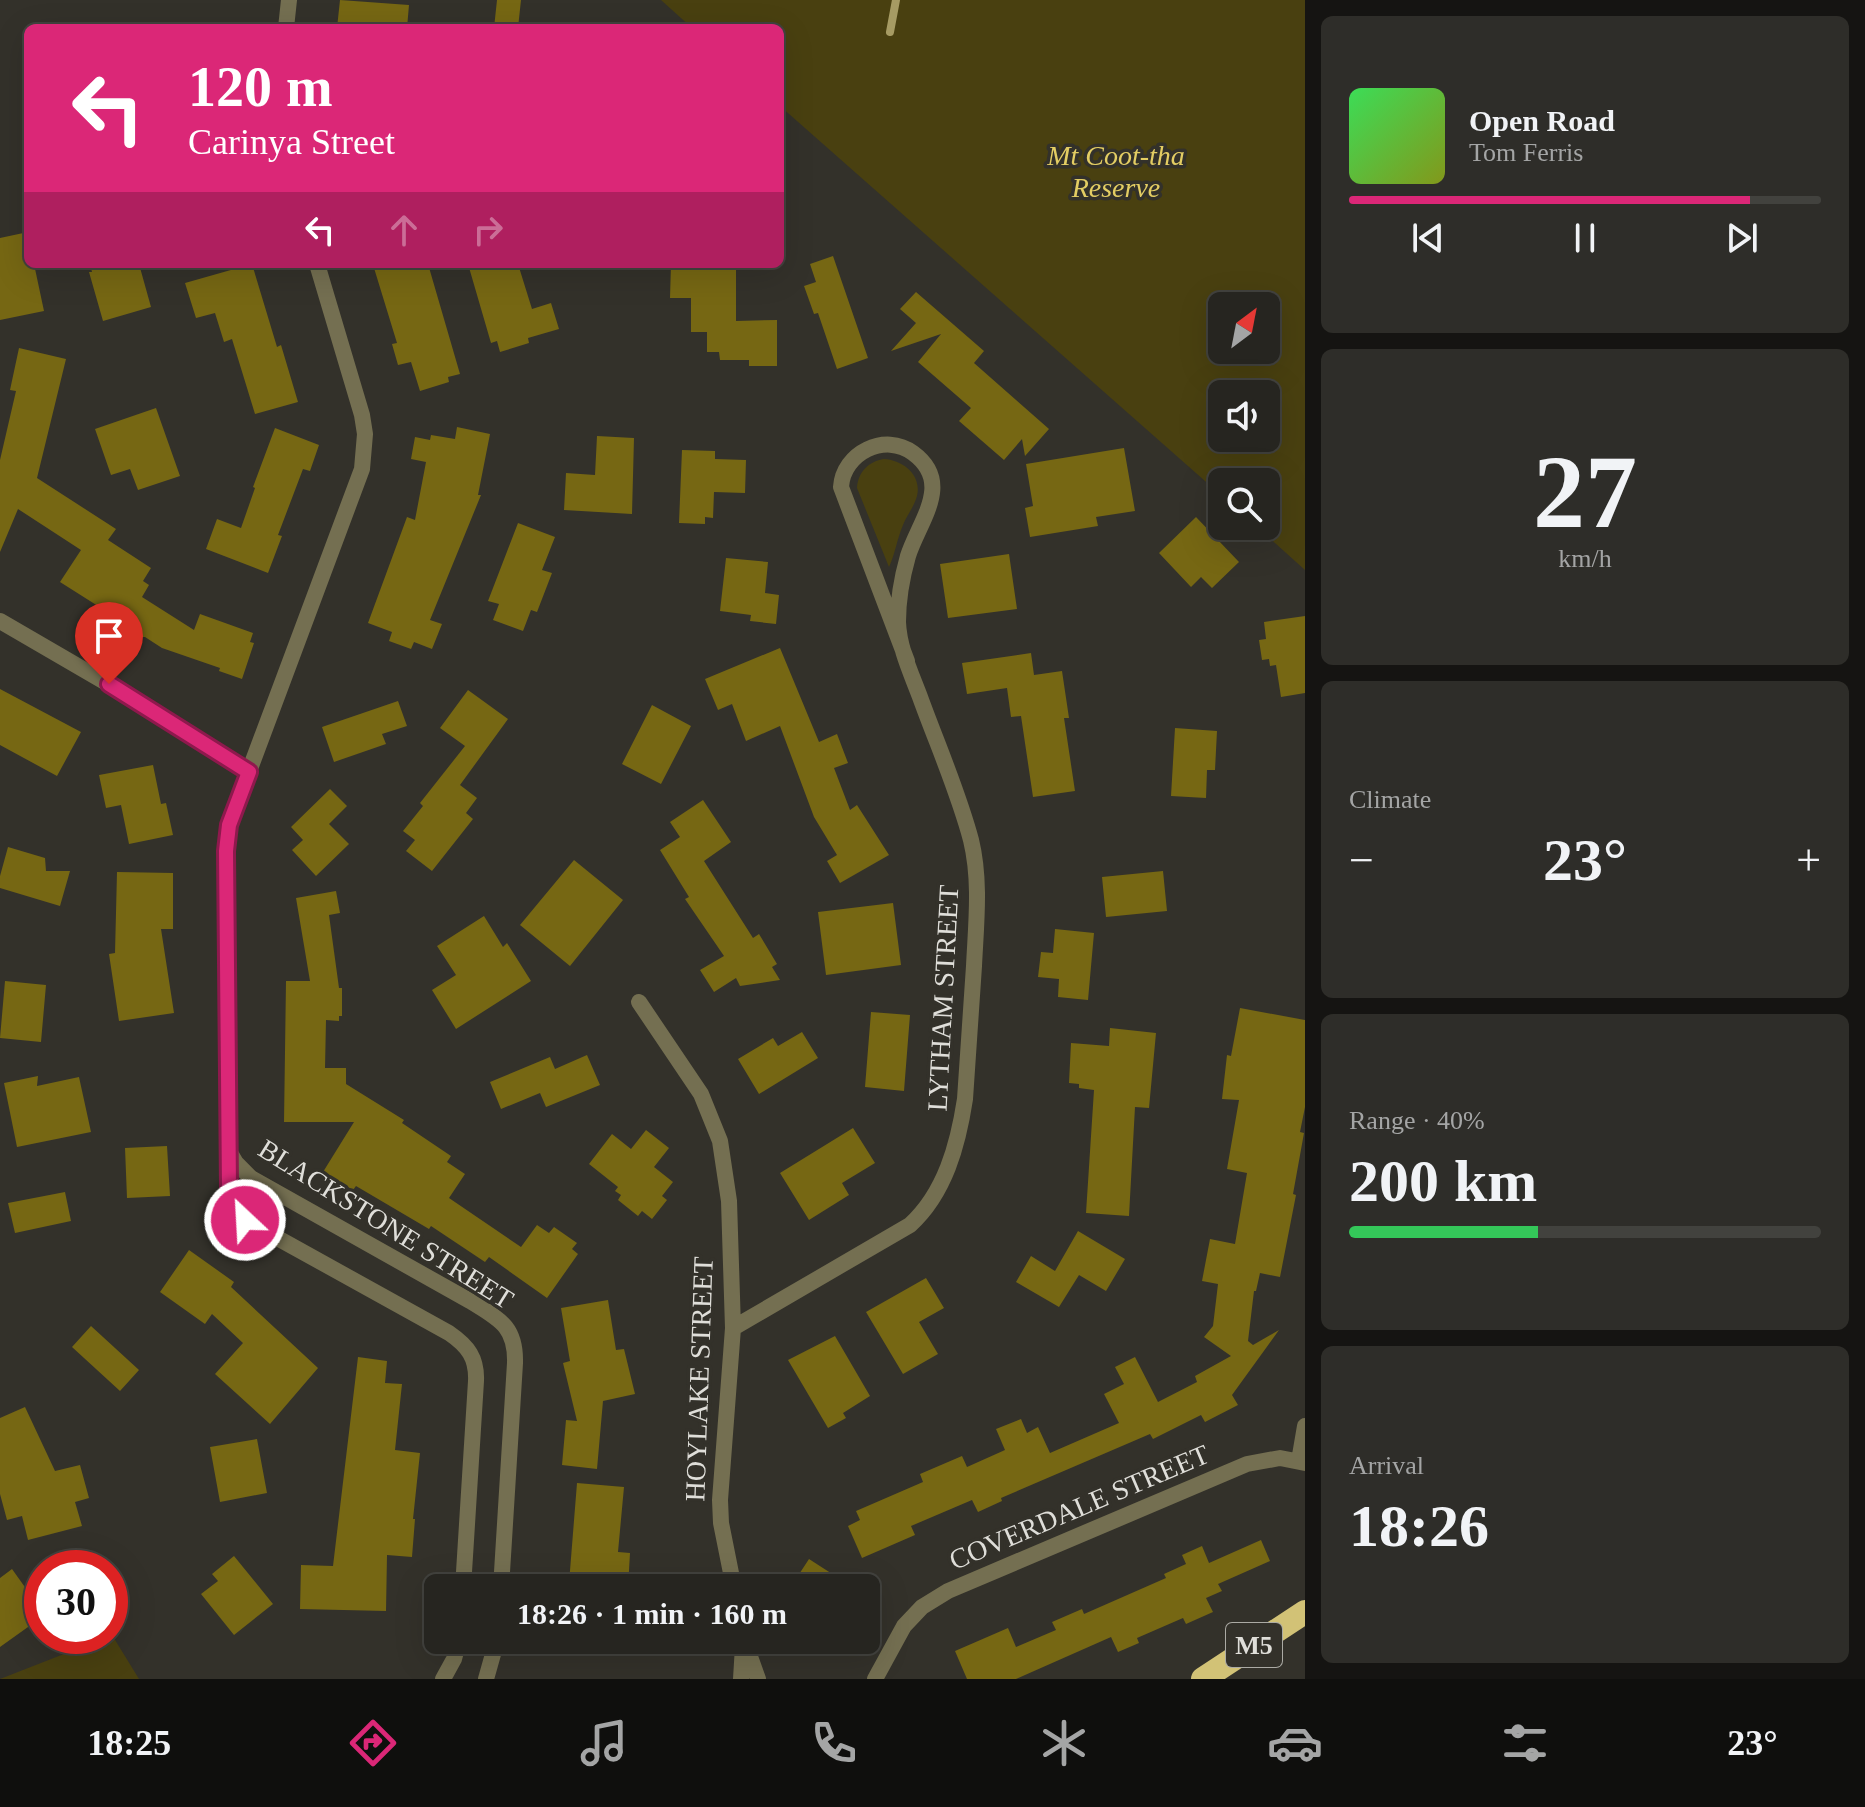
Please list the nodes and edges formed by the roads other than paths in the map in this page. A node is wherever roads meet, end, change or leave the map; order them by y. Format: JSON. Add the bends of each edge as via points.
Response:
{"nodes":[{"id":1,"x":289,"y":0,"type":"edge"},
{"id":2,"x":286,"y":24,"type":"edge"},
{"id":3,"x":318,"y":268,"type":"edge"},
{"id":4,"x":0,"y":621,"type":"edge"},
{"id":5,"x":907,"y":661,"type":"junction"},
{"id":6,"x":249,"y":772,"type":"junction"},
{"id":7,"x":639,"y":1002,"type":"dead end"},
{"id":8,"x":228,"y":1146,"type":"junction"},
{"id":9,"x":733,"y":1328,"type":"junction"},
{"id":10,"x":1305,"y":1426,"type":"edge"},
{"id":11,"x":1302,"y":1462,"type":"edge"},
{"id":12,"x":464,"y":1574,"type":"edge"},
{"id":13,"x":502,"y":1574,"type":"edge"},
{"id":14,"x":731,"y":1574,"type":"edge"},
{"id":15,"x":1305,"y":1612,"type":"edge"},
{"id":16,"x":455,"y":1654,"type":"edge"},
{"id":17,"x":493,"y":1654,"type":"edge"},
{"id":18,"x":743,"y":1654,"type":"edge"},
{"id":19,"x":749,"y":1654,"type":"edge"},
{"id":20,"x":879,"y":1676,"type":"edge"},
{"id":21,"x":443,"y":1679,"type":"edge"},
{"id":22,"x":486,"y":1679,"type":"edge"},
{"id":23,"x":741,"y":1679,"type":"edge"},
{"id":24,"x":758,"y":1679,"type":"edge"},
{"id":25,"x":1203,"y":1679,"type":"edge"}],
"edges":[{"from":1,"to":2,"type":"street"},
{"from":3,"to":6,"type":"street","name":"BLACKSTONE STREET","via":[[362,415],[365,448],[362,469]]},
{"from":4,"to":6,"type":"street"},
{"from":5,"to":5,"type":"street","name":"LYTHAM STREET","via":[[841,487],[852,462],[882,444],[912,452],[926,466],[933,487],[900,594],[899,627]]},
{"from":5,"to":9,"type":"street","name":"LYTHAM STREET","via":[[964,818],[977,876],[965,1099],[956,1145],[933,1198],[910,1225]]},
{"from":6,"to":8,"type":"street","name":"BLACKSTONE STREET","via":[[229,825],[226,851]]},
{"from":7,"to":9,"type":"street","name":"HOYLAKE STREET","via":[[696,1085],[720,1141],[728,1191]]},
{"from":8,"to":12,"type":"street","name":"BLACKSTONE STREET","via":[[230,1195],[240,1216],[449,1333],[471,1352],[476,1381]]},
{"from":8,"to":13,"type":"street","name":"BLACKSTONE STREET","via":[[251,1178],[470,1301],[511,1332],[515,1353]]},
{"from":9,"to":14,"type":"street","name":"HOYLAKE STREET","via":[[720,1500]]},
{"from":10,"to":11,"type":"street","name":"COVERDALE STREET"},
{"from":11,"to":20,"type":"street","name":"COVERDALE STREET","via":[[1280,1458],[1247,1464],[948,1591],[904,1626]]},
{"from":15,"to":25,"type":"highway","number":"M5"},
{"from":16,"to":21,"type":"street"},
{"from":17,"to":22,"type":"street"},
{"from":18,"to":23,"type":"street"},
{"from":19,"to":24,"type":"street"}]}
